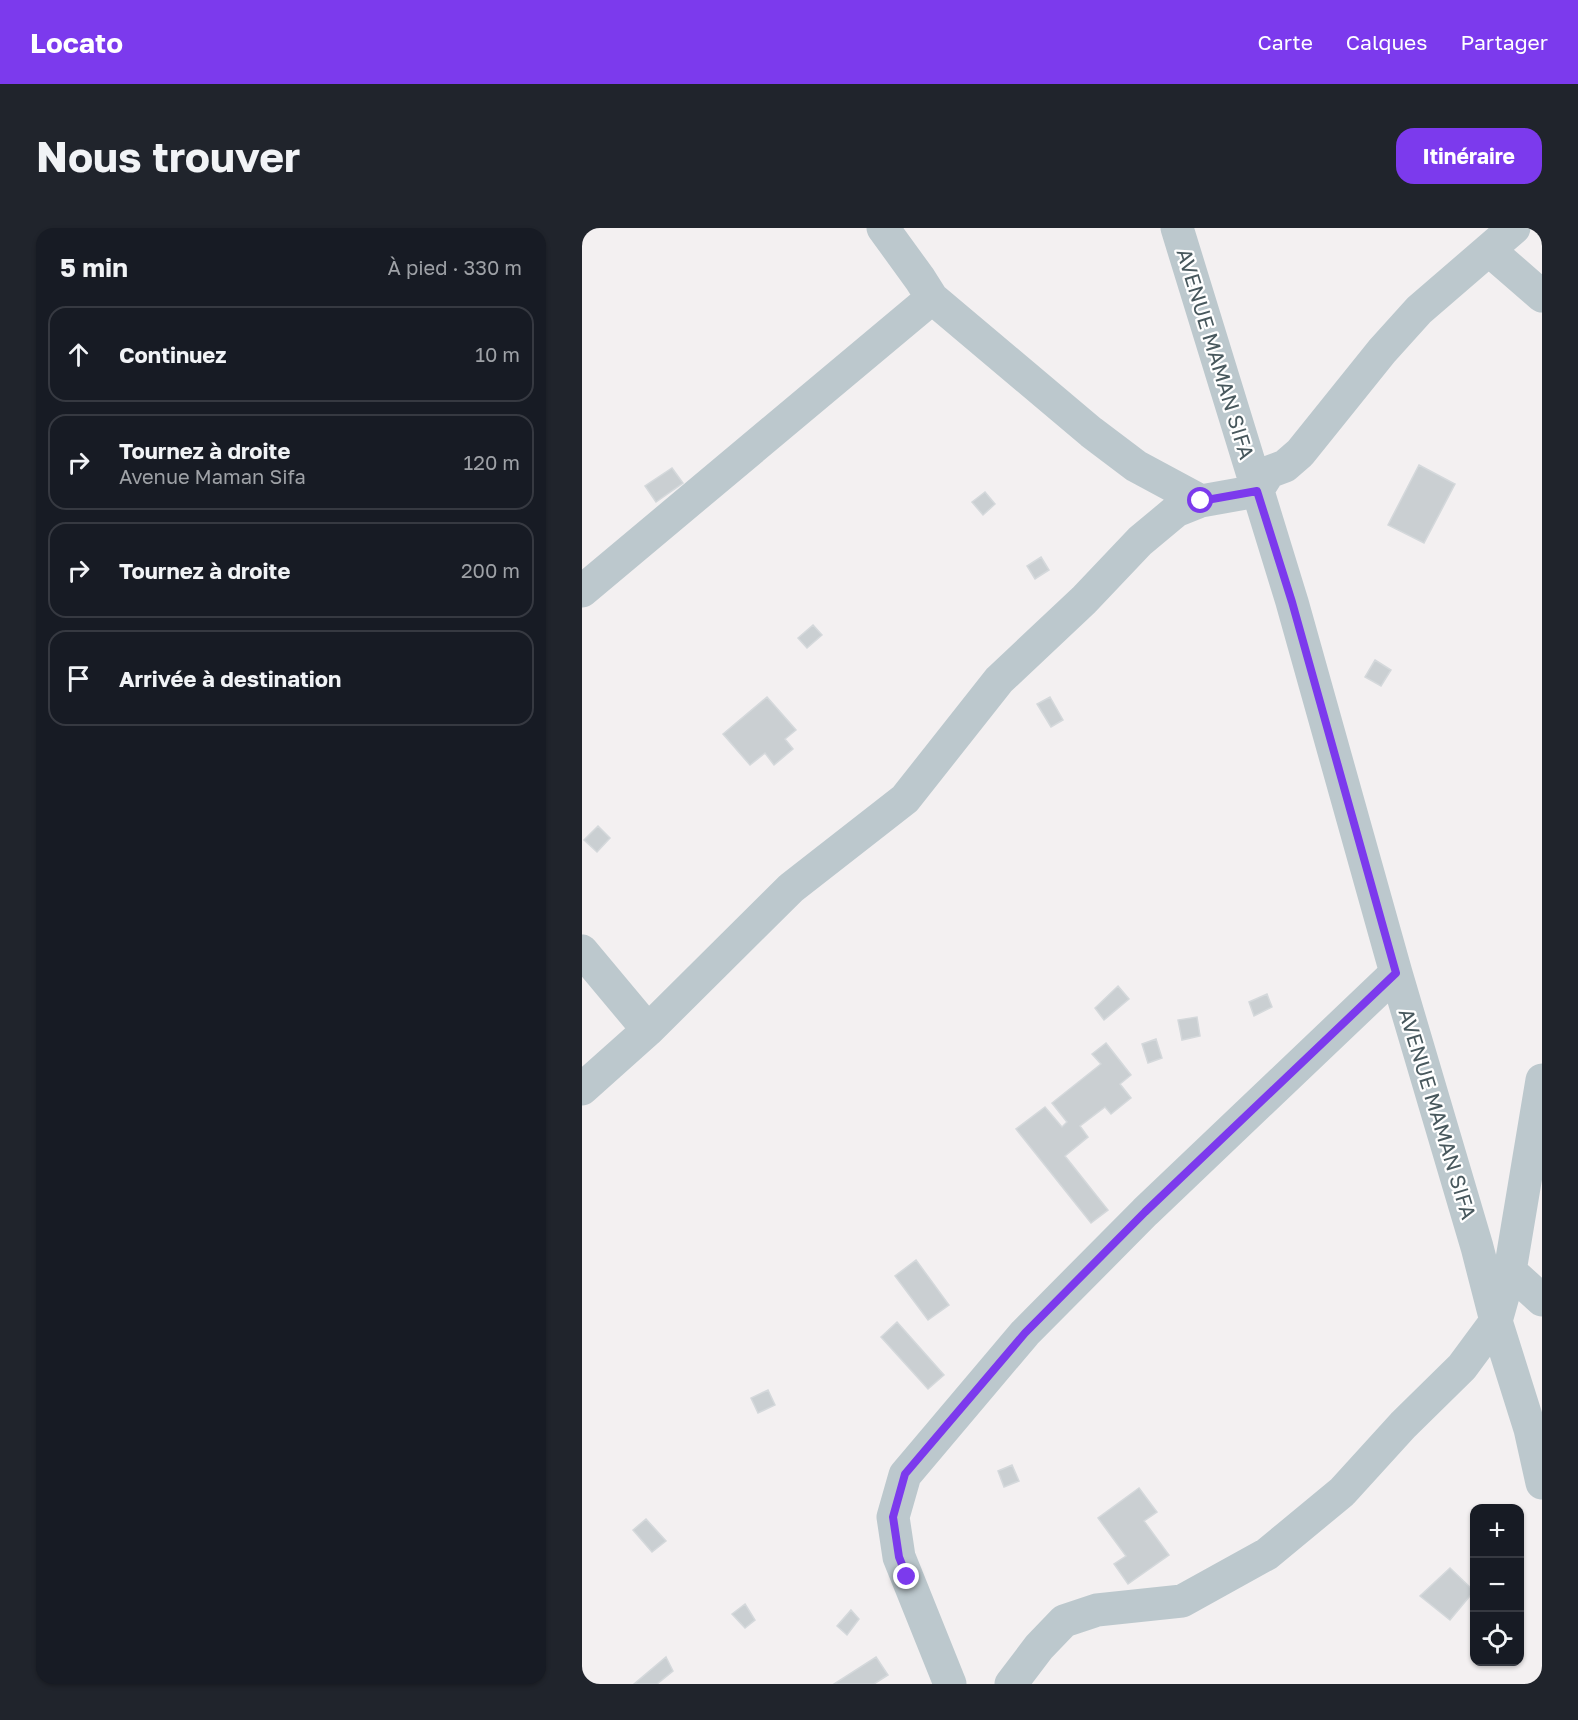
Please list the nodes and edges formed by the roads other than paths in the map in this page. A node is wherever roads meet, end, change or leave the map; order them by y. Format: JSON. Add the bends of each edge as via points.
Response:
{"nodes":[{"id":1,"x":883,"y":228,"type":"edge"},
{"id":2,"x":1177,"y":228,"type":"edge"},
{"id":3,"x":1514,"y":228,"type":"edge"},
{"id":4,"x":1489,"y":250,"type":"junction"},
{"id":5,"x":1542,"y":296,"type":"edge"},
{"id":6,"x":932,"y":298,"type":"junction"},
{"id":7,"x":1257,"y":491,"type":"junction"},
{"id":8,"x":1201,"y":501,"type":"junction"},
{"id":9,"x":582,"y":591,"type":"edge"},
{"id":10,"x":582,"y":951,"type":"edge"},
{"id":11,"x":1396,"y":973,"type":"junction"},
{"id":12,"x":648,"y":1030,"type":"junction"},
{"id":13,"x":1542,"y":1080,"type":"edge"},
{"id":14,"x":582,"y":1089,"type":"edge"},
{"id":15,"x":1510,"y":1271,"type":"junction"},
{"id":16,"x":1542,"y":1300,"type":"edge"},
{"id":17,"x":1496,"y":1321,"type":"junction"},
{"id":18,"x":1542,"y":1483,"type":"edge"},
{"id":19,"x":950,"y":1684,"type":"edge"},
{"id":20,"x":1011,"y":1684,"type":"edge"}],
"edges":[{"from":1,"to":6,"type":"street"},
{"from":2,"to":7,"type":"street","name":"AVENUE MAMAN SIFA"},
{"from":3,"to":4,"type":"street"},
{"from":4,"to":5,"type":"street"},
{"from":4,"to":7,"type":"street","via":[[1419,310],[1300,453],[1285,466],[1269,472]]},
{"from":6,"to":8,"type":"street","via":[[1090,432],[1136,466]]},
{"from":6,"to":9,"type":"street"},
{"from":7,"to":8,"type":"street"},
{"from":7,"to":11,"type":"street","name":"AVENUE MAMAN SIFA"},
{"from":8,"to":12,"type":"street","via":[[1176,511],[1140,541],[999,680],[905,799],[791,888]]},
{"from":10,"to":12,"type":"street"},
{"from":11,"to":17,"type":"street","name":"AVENUE MAMAN SIFA"},
{"from":11,"to":19,"type":"street","via":[[1145,1212],[1025,1333],[905,1474],[893,1517],[899,1557]]},
{"from":12,"to":14,"type":"street"},
{"from":13,"to":15,"type":"street"},
{"from":15,"to":16,"type":"street"},
{"from":15,"to":17,"type":"street"},
{"from":17,"to":18,"type":"street","name":"AVENUE MAMAN SIFA","via":[[1530,1429]]},
{"from":17,"to":20,"type":"street","via":[[1462,1367],[1342,1492],[1267,1554],[1182,1601],[1097,1610],[1064,1621]]}]}
